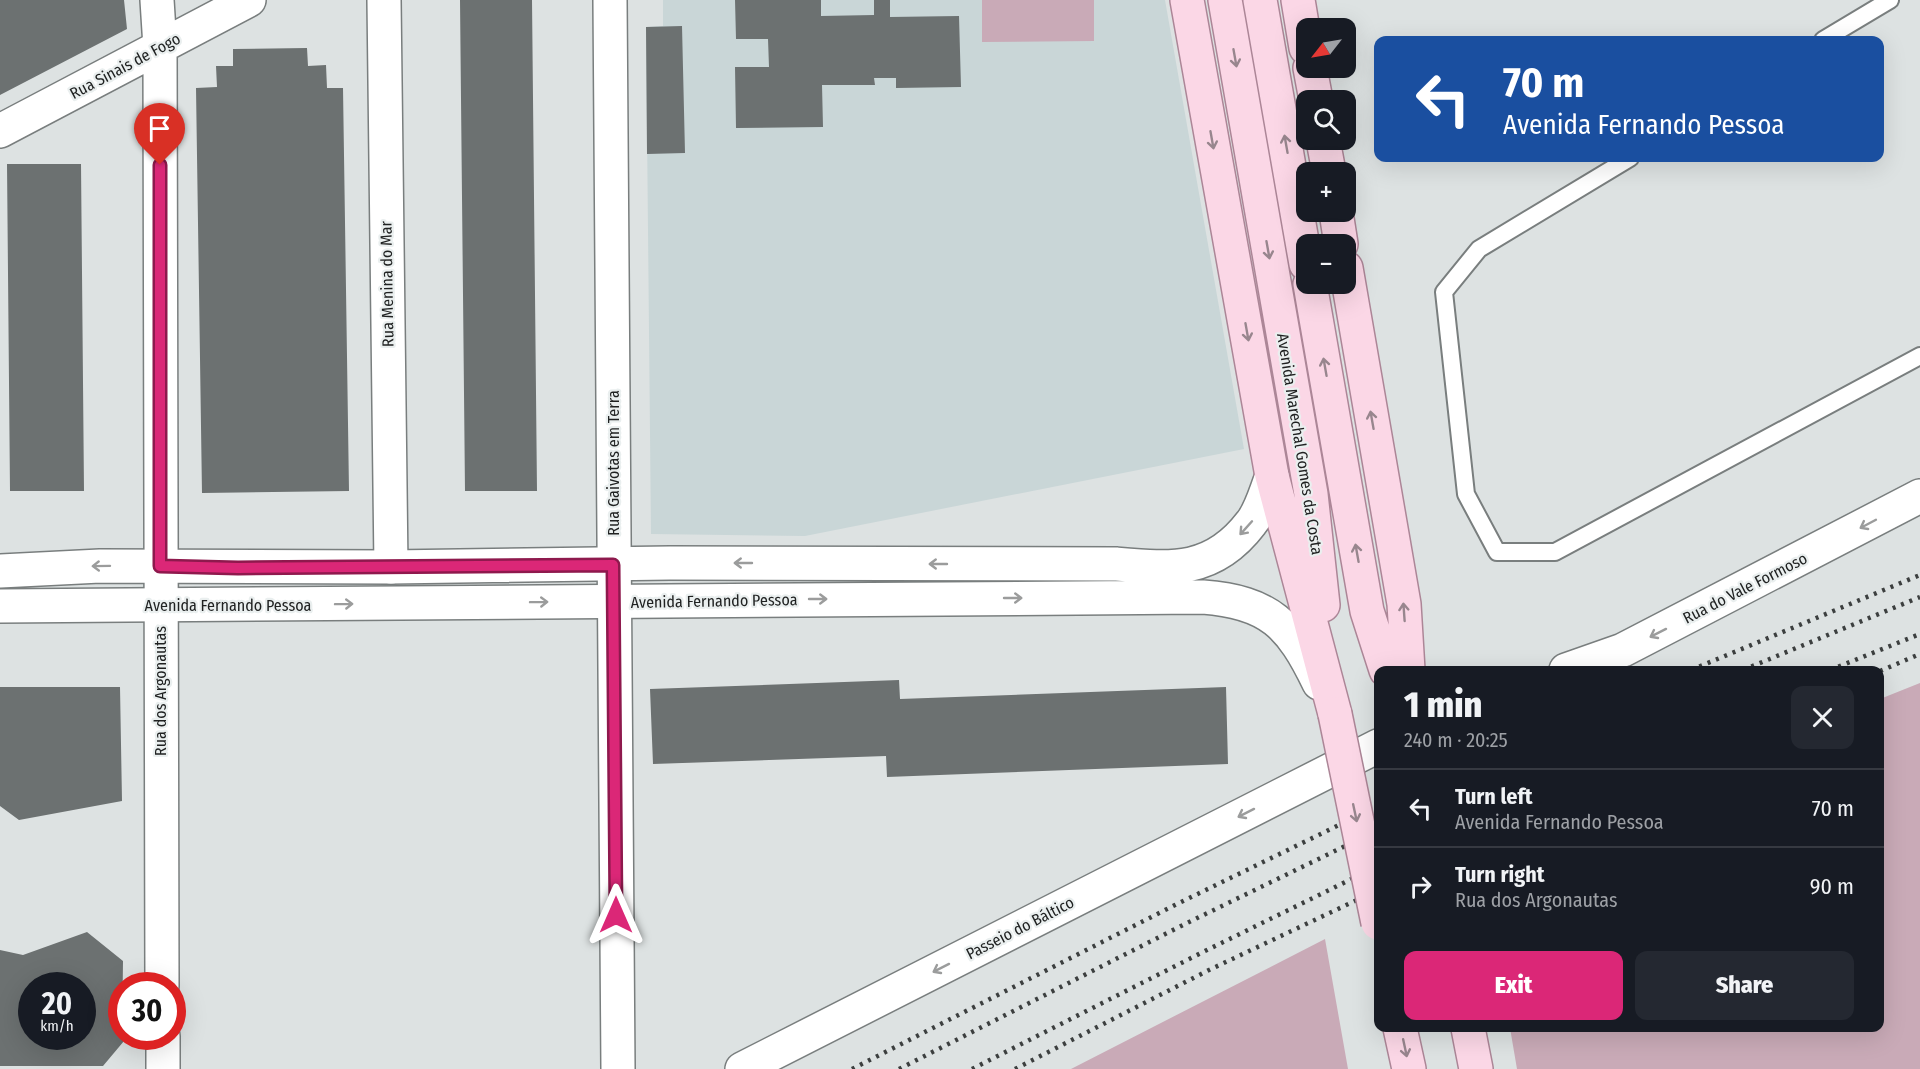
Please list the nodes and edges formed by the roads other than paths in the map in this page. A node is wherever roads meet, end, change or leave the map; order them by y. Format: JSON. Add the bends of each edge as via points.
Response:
{"nodes":[{"id":1,"x":157,"y":0,"type":"edge"},
{"id":2,"x":249,"y":0,"type":"edge"},
{"id":3,"x":384,"y":0,"type":"edge"},
{"id":4,"x":610,"y":0,"type":"edge"},
{"id":5,"x":1187,"y":0,"type":"edge"},
{"id":6,"x":1225,"y":0,"type":"edge"},
{"id":7,"x":1260,"y":0,"type":"edge"},
{"id":8,"x":1298,"y":0,"type":"edge"},
{"id":9,"x":1890,"y":0,"type":"edge"},
{"id":10,"x":1301,"y":18,"type":"edge"},
{"id":11,"x":1830,"y":36,"type":"edge"},
{"id":12,"x":160,"y":47,"type":"junction"},
{"id":13,"x":0,"y":131,"type":"edge"},
{"id":14,"x":1623,"y":162,"type":"edge"},
{"id":15,"x":1301,"y":234,"type":"edge"},
{"id":16,"x":1312,"y":294,"type":"edge"},
{"id":17,"x":1350,"y":294,"type":"edge"},
{"id":18,"x":1920,"y":356,"type":"edge"},
{"id":19,"x":1272,"y":477,"type":"junction"},
{"id":20,"x":1920,"y":496,"type":"edge"},
{"id":21,"x":613,"y":565,"type":"junction"},
{"id":22,"x":160,"y":566,"type":"junction"},
{"id":23,"x":391,"y":567,"type":"junction"},
{"id":24,"x":0,"y":571,"type":"edge"},
{"id":25,"x":614,"y":603,"type":"junction"},
{"id":26,"x":160,"y":605,"type":"junction"},
{"id":27,"x":0,"y":606,"type":"edge"},
{"id":28,"x":1385,"y":666,"type":"edge"},
{"id":29,"x":1408,"y":666,"type":"edge"},
{"id":30,"x":1578,"y":666,"type":"edge"},
{"id":31,"x":1335,"y":714,"type":"junction"},
{"id":32,"x":1374,"y":748,"type":"edge"},
{"id":33,"x":1374,"y":904,"type":"edge"},
{"id":34,"x":162,"y":972,"type":"edge"},
{"id":35,"x":1401,"y":1032,"type":"edge"},
{"id":36,"x":1468,"y":1032,"type":"edge"},
{"id":37,"x":163,"y":1050,"type":"edge"},
{"id":38,"x":163,"y":1069,"type":"edge"},
{"id":39,"x":618,"y":1069,"type":"edge"},
{"id":40,"x":742,"y":1069,"type":"edge"},
{"id":41,"x":1409,"y":1069,"type":"edge"},
{"id":42,"x":1476,"y":1069,"type":"edge"}],
"edges":[{"from":1,"to":12,"type":"street","name":"Rua dos Argonautas"},
{"from":2,"to":12,"type":"street","name":"Rua Sinais de Fogo"},
{"from":3,"to":23,"type":"street","name":"Rua Menina do Mar"},
{"from":4,"to":21,"type":"street","name":"Rua Gaivotas em Terra"},
{"from":5,"to":19,"type":"main road","one_way":true},
{"from":6,"to":31,"type":"main road","name":"Avenida Marechal Gomes da Costa","one_way":true,"via":[[1311,494]]},
{"from":15,"to":7,"type":"main road","one_way":true},
{"from":8,"to":10,"type":"main road"},
{"from":9,"to":11,"type":"lane"},
{"from":12,"to":13,"type":"street","name":"Rua Sinais de Fogo"},
{"from":12,"to":22,"type":"street","name":"Rua dos Argonautas"},
{"from":14,"to":18,"type":"lane","via":[[1479,249],[1444,292],[1466,494],[1497,552],[1555,552]]},
{"from":28,"to":16,"type":"main road","one_way":true,"via":[[1367,611]]},
{"from":29,"to":17,"type":"main road","one_way":true,"via":[[1404,604]]},
{"from":19,"to":21,"type":"street","one_way":true,"via":[[1252,522],[1228,547],[1200,563],[1169,569],[1104,564]]},
{"from":19,"to":31,"type":"main road"},
{"from":20,"to":30,"type":"street","name":"Rua do Vale Formoso","one_way":true,"via":[[1623,651]]},
{"from":21,"to":23,"type":"street"},
{"from":21,"to":25,"type":"street","name":"Rua Gaivotas em Terra"},
{"from":22,"to":23,"type":"street"},
{"from":22,"to":24,"type":"street","one_way":true},
{"from":22,"to":26,"type":"street","name":"Rua dos Argonautas"},
{"from":26,"to":25,"type":"street","name":"Avenida Fernando Pessoa","one_way":true},
{"from":25,"to":31,"type":"street","name":"Avenida Fernando Pessoa","one_way":true,"via":[[1181,597],[1231,600],[1260,611],[1290,633],[1302,647]]},
{"from":25,"to":39,"type":"street","name":"Rua Gaivotas em Terra"},
{"from":26,"to":27,"type":"street","name":"Avenida Fernando Pessoa"},
{"from":26,"to":34,"type":"street","name":"Rua dos Argonautas"},
{"from":31,"to":33,"type":"main road","name":"Avenida Marechal Gomes da Costa","one_way":true,"bridge":true},
{"from":32,"to":40,"type":"street","name":"Passeio do Báltico","one_way":true},
{"from":35,"to":41,"type":"main road","one_way":true},
{"from":36,"to":42,"type":"main road"},
{"from":37,"to":38,"type":"street"}]}
